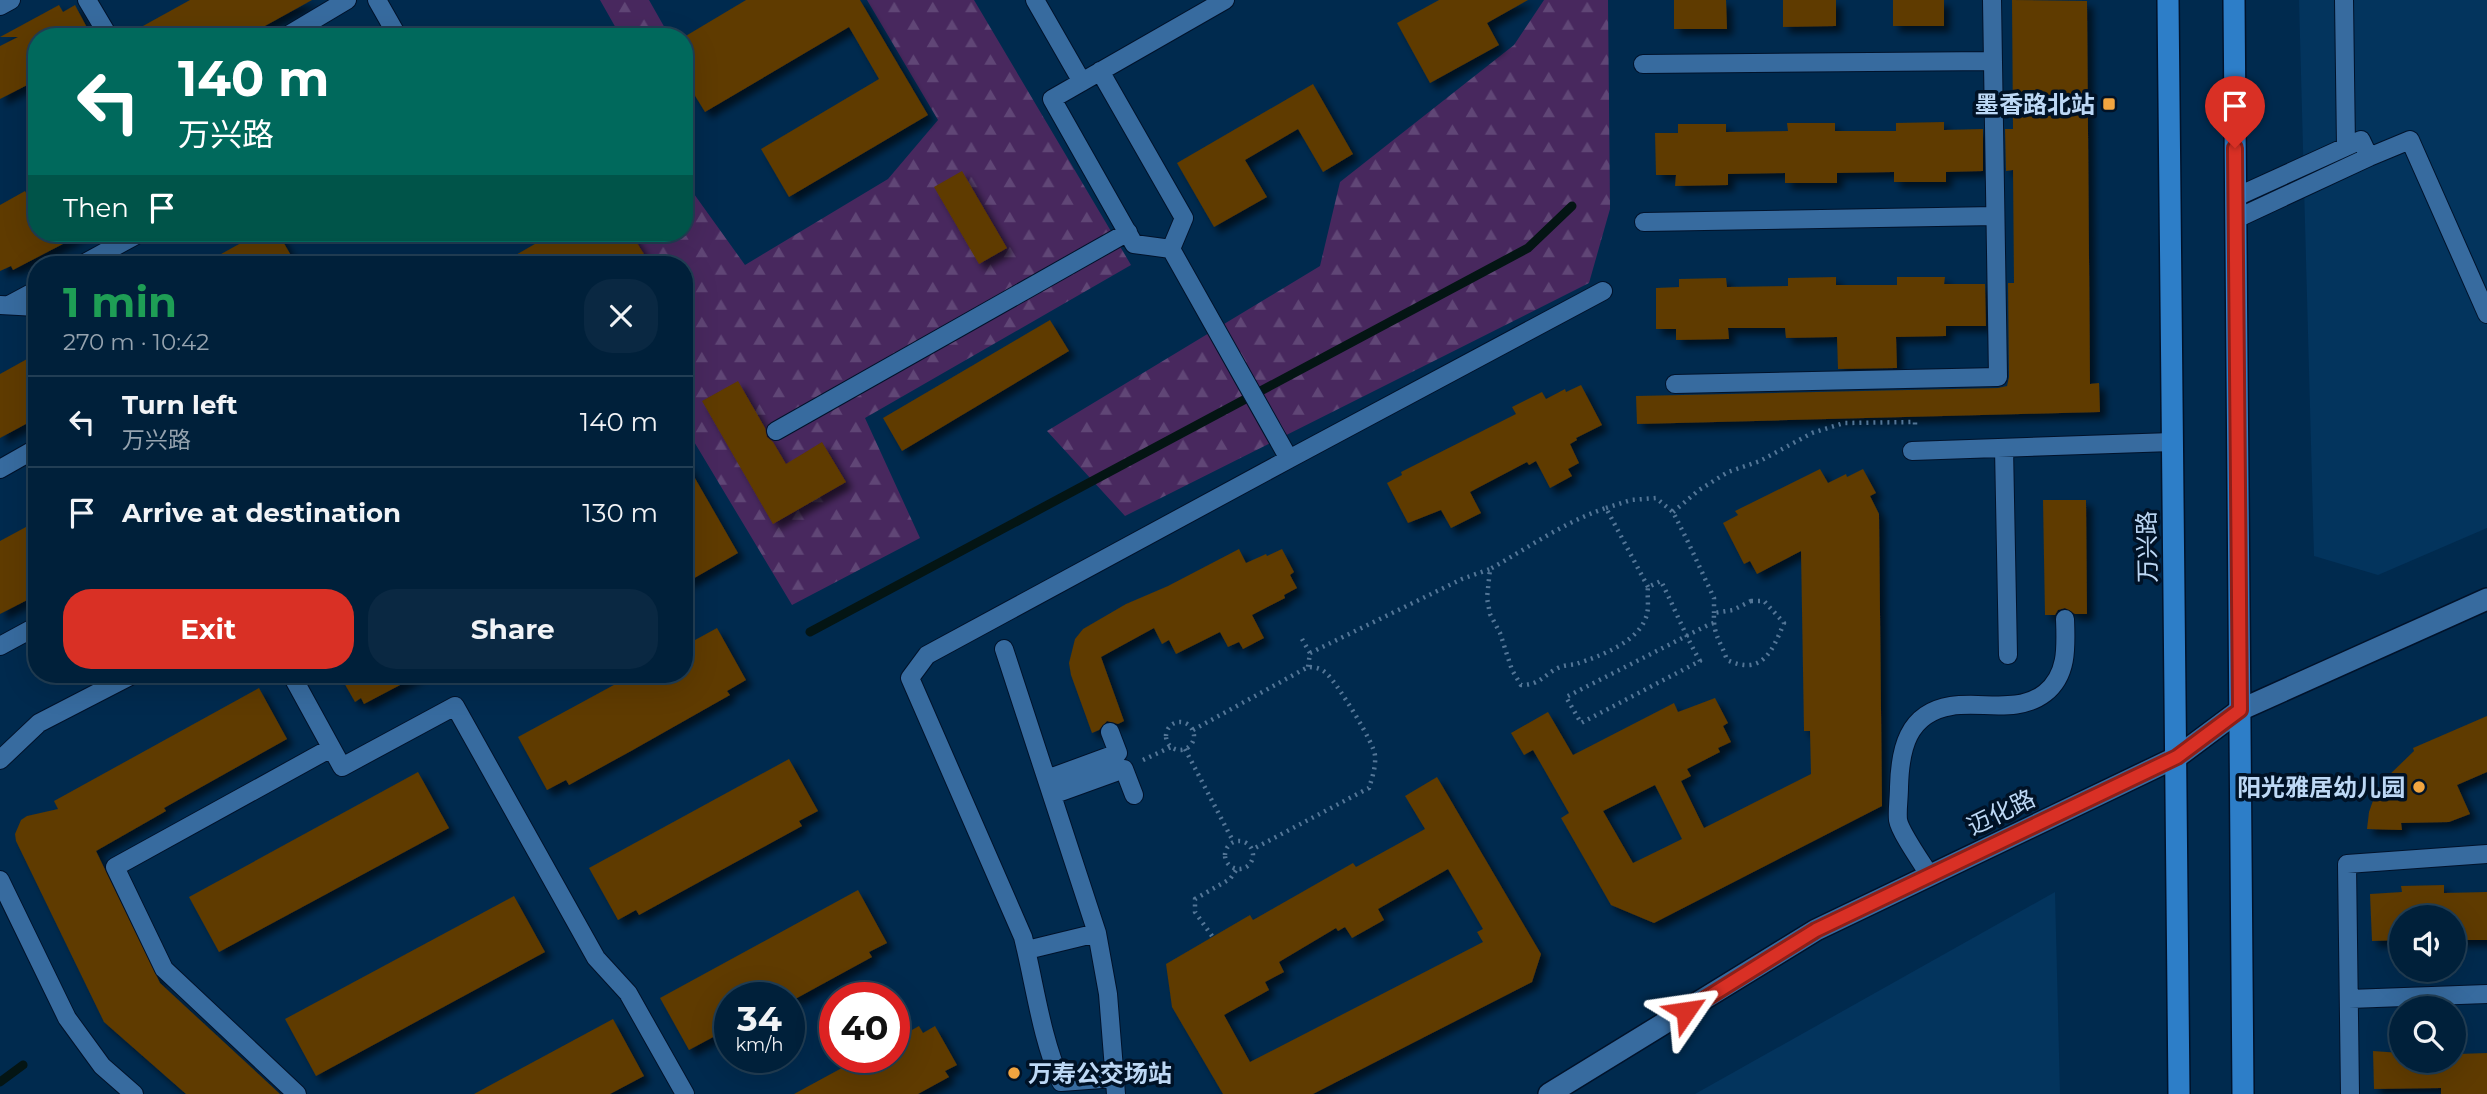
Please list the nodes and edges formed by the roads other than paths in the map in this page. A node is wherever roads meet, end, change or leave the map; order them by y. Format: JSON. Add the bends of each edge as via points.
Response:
{"nodes":[{"id":1,"x":11,"y":0,"type":"edge"},
{"id":2,"x":87,"y":0,"type":"edge"},
{"id":3,"x":347,"y":0,"type":"edge"},
{"id":4,"x":377,"y":0,"type":"edge"},
{"id":5,"x":1035,"y":0,"type":"edge"},
{"id":6,"x":1225,"y":0,"type":"edge"},
{"id":7,"x":1992,"y":0,"type":"edge"},
{"id":8,"x":2168,"y":0,"type":"edge"},
{"id":9,"x":2234,"y":0,"type":"edge"},
{"id":10,"x":2344,"y":0,"type":"edge"},
{"id":11,"x":0,"y":6,"type":"edge"},
{"id":12,"x":104,"y":28,"type":"edge"},
{"id":13,"x":300,"y":28,"type":"edge"},
{"id":14,"x":393,"y":28,"type":"edge"},
{"id":15,"x":1993,"y":61,"type":"junction"},
{"id":16,"x":1643,"y":64,"type":"dead end"},
{"id":17,"x":1100,"y":71,"type":"junction"},
{"id":18,"x":1082,"y":82,"type":"junction"},
{"id":19,"x":2346,"y":147,"type":"junction"},
{"id":20,"x":2369,"y":157,"type":"junction"},
{"id":21,"x":2236,"y":208,"type":"junction"},
{"id":22,"x":1995,"y":216,"type":"junction"},
{"id":23,"x":1644,"y":222,"type":"dead end"},
{"id":24,"x":1128,"y":232,"type":"junction"},
{"id":25,"x":123,"y":242,"type":"edge"},
{"id":26,"x":1171,"y":249,"type":"junction"},
{"id":27,"x":98,"y":256,"type":"edge"},
{"id":28,"x":1603,"y":291,"type":"dead end"},
{"id":29,"x":28,"y":294,"type":"edge"},
{"id":30,"x":5,"y":305,"type":"edge"},
{"id":31,"x":28,"y":306,"type":"edge"},
{"id":32,"x":2487,"y":314,"type":"edge"},
{"id":33,"x":1675,"y":384,"type":"dead end"},
{"id":34,"x":776,"y":430,"type":"dead end"},
{"id":35,"x":2172,"y":442,"type":"junction"},
{"id":36,"x":2004,"y":448,"type":"junction"},
{"id":37,"x":1914,"y":451,"type":"road end"},
{"id":38,"x":28,"y":453,"type":"edge"},
{"id":39,"x":1289,"y":459,"type":"junction"},
{"id":40,"x":0,"y":468,"type":"edge"},
{"id":41,"x":2487,"y":599,"type":"edge"},
{"id":42,"x":2065,"y":619,"type":"dead end"},
{"id":43,"x":28,"y":631,"type":"edge"},
{"id":44,"x":0,"y":646,"type":"edge"},
{"id":45,"x":1004,"y":649,"type":"dead end"},
{"id":46,"x":2008,"y":655,"type":"dead end"},
{"id":47,"x":117,"y":683,"type":"edge"},
{"id":48,"x":296,"y":683,"type":"edge"},
{"id":49,"x":2240,"y":710,"type":"junction"},
{"id":50,"x":1110,"y":732,"type":"dead end"},
{"id":51,"x":331,"y":748,"type":"junction"},
{"id":52,"x":2177,"y":757,"type":"junction"},
{"id":53,"x":0,"y":760,"type":"edge"},
{"id":54,"x":1121,"y":761,"type":"junction"},
{"id":55,"x":1049,"y":787,"type":"junction"},
{"id":56,"x":1134,"y":795,"type":"dead end"},
{"id":57,"x":2487,"y":854,"type":"edge"},
{"id":58,"x":1930,"y":876,"type":"junction"},
{"id":59,"x":0,"y":880,"type":"edge"},
{"id":60,"x":1097,"y":933,"type":"junction"},
{"id":61,"x":1027,"y":950,"type":"junction"},
{"id":62,"x":2487,"y":994,"type":"edge"},
{"id":63,"x":2349,"y":999,"type":"junction"},
{"id":64,"x":1115,"y":1086,"type":"edge"},
{"id":65,"x":134,"y":1094,"type":"edge"},
{"id":66,"x":297,"y":1094,"type":"edge"},
{"id":67,"x":685,"y":1094,"type":"edge"},
{"id":68,"x":1549,"y":1094,"type":"edge"},
{"id":69,"x":2179,"y":1094,"type":"edge"},
{"id":70,"x":2243,"y":1094,"type":"edge"},
{"id":71,"x":2350,"y":1094,"type":"edge"}],
"edges":[{"from":1,"to":11,"type":"lane"},
{"from":2,"to":12,"type":"lane"},
{"from":3,"to":13,"type":"lane"},
{"from":4,"to":14,"type":"lane"},
{"from":5,"to":18,"type":"lane"},
{"from":6,"to":17,"type":"lane"},
{"from":7,"to":15,"type":"lane"},
{"from":8,"to":35,"type":"main road","name":"万兴路"},
{"from":9,"to":21,"type":"main road"},
{"from":10,"to":19,"type":"lane"},
{"from":15,"to":16,"type":"lane"},
{"from":15,"to":22,"type":"lane"},
{"from":17,"to":18,"type":"lane"},
{"from":17,"to":26,"type":"lane","via":[[1184,218]]},
{"from":18,"to":24,"type":"lane","via":[[1052,99]]},
{"from":19,"to":20,"type":"lane","via":[[2361,140]]},
{"from":19,"to":21,"type":"lane"},
{"from":20,"to":21,"type":"lane"},
{"from":20,"to":32,"type":"lane","via":[[2410,139]]},
{"from":21,"to":49,"type":"main road"},
{"from":22,"to":23,"type":"lane"},
{"from":22,"to":33,"type":"lane","via":[[1998,377]]},
{"from":24,"to":26,"type":"lane","via":[[1134,244]]},
{"from":24,"to":34,"type":"lane"},
{"from":25,"to":27,"type":"lane"},
{"from":26,"to":39,"type":"lane"},
{"from":28,"to":39,"type":"lane"},
{"from":29,"to":30,"type":"lane"},
{"from":30,"to":31,"type":"lane"},
{"from":35,"to":36,"type":"lane"},
{"from":35,"to":52,"type":"main road","name":"万兴路"},
{"from":36,"to":37,"type":"lane"},
{"from":36,"to":46,"type":"lane"},
{"from":38,"to":40,"type":"lane"},
{"from":39,"to":61,"type":"lane","via":[[927,655],[910,678]]},
{"from":41,"to":49,"type":"street","name":"迈化路"},
{"from":42,"to":58,"type":"lane","via":[[2063,667],[2047,692],[2021,704],[1947,706],[1921,719],[1905,741],[1898,822]]},
{"from":43,"to":44,"type":"lane"},
{"from":45,"to":55,"type":"lane"},
{"from":47,"to":53,"type":"lane","via":[[39,723]]},
{"from":48,"to":51,"type":"lane"},
{"from":49,"to":52,"type":"street","name":"迈化路"},
{"from":49,"to":70,"type":"main road"},
{"from":50,"to":54,"type":"lane"},
{"from":51,"to":66,"type":"lane","via":[[116,867],[164,969]]},
{"from":51,"to":67,"type":"lane","via":[[342,767],[455,706],[596,958],[628,993]]},
{"from":52,"to":58,"type":"street","name":"迈化路"},
{"from":52,"to":69,"type":"main road","name":"万兴路"},
{"from":54,"to":55,"type":"lane"},
{"from":54,"to":56,"type":"lane"},
{"from":55,"to":60,"type":"lane"},
{"from":57,"to":63,"type":"lane","via":[[2347,864]]},
{"from":58,"to":68,"type":"street","name":"迈化路","via":[[1816,930]]},
{"from":59,"to":65,"type":"lane","via":[[66,1018],[102,1066]]},
{"from":60,"to":61,"type":"lane"},
{"from":60,"to":64,"type":"lane","via":[[1108,994]]},
{"from":61,"to":64,"type":"lane","via":[[1050,1056],[1061,1082]]},
{"from":62,"to":63,"type":"lane"},
{"from":63,"to":71,"type":"lane"}]}
